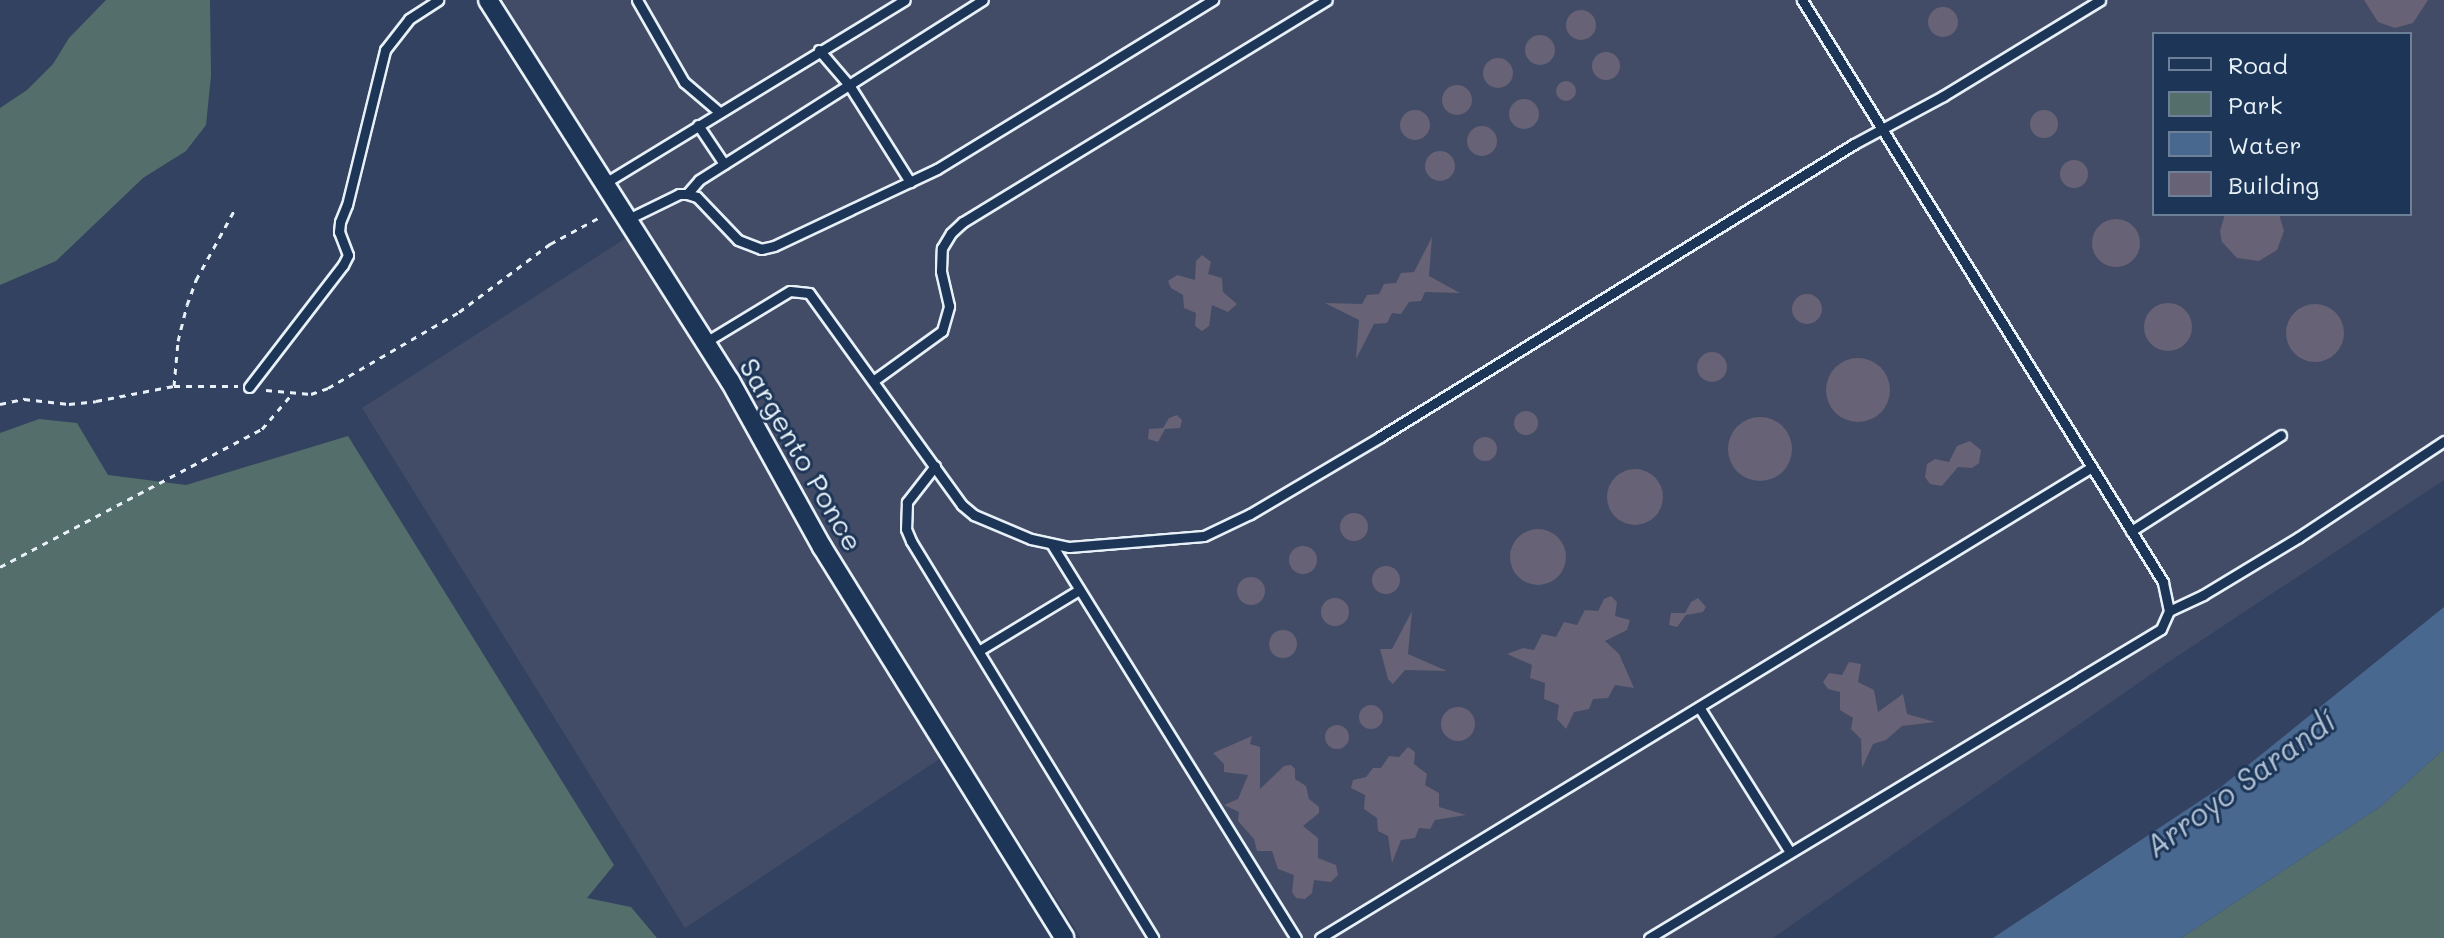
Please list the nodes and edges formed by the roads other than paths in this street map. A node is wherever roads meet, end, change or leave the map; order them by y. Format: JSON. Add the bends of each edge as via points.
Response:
{"nodes":[{"id":1,"x":438,"y":0,"type":"edge"},
{"id":2,"x":488,"y":0,"type":"edge"},
{"id":3,"x":637,"y":0,"type":"edge"},
{"id":4,"x":905,"y":0,"type":"edge"},
{"id":5,"x":983,"y":0,"type":"edge"},
{"id":6,"x":1213,"y":0,"type":"edge"},
{"id":7,"x":1326,"y":0,"type":"edge"},
{"id":8,"x":1802,"y":0,"type":"edge"},
{"id":9,"x":2100,"y":0,"type":"edge"},
{"id":10,"x":819,"y":50,"type":"junction"},
{"id":11,"x":849,"y":85,"type":"junction"},
{"id":12,"x":719,"y":112,"type":"junction"},
{"id":13,"x":698,"y":125,"type":"junction"},
{"id":14,"x":1882,"y":129,"type":"junction"},
{"id":15,"x":724,"y":164,"type":"junction"},
{"id":16,"x":910,"y":182,"type":"junction"},
{"id":17,"x":605,"y":183,"type":"junction"},
{"id":18,"x":687,"y":194,"type":"junction"},
{"id":19,"x":623,"y":212,"type":"junction"},
{"id":20,"x":704,"y":343,"type":"junction"},
{"id":21,"x":873,"y":381,"type":"junction"},
{"id":22,"x":249,"y":387,"type":"road end"},
{"id":23,"x":2281,"y":435,"type":"dead end"},
{"id":24,"x":2444,"y":441,"type":"edge"},
{"id":25,"x":935,"y":466,"type":"junction"},
{"id":26,"x":2092,"y":467,"type":"junction"},
{"id":27,"x":2131,"y":531,"type":"junction"},
{"id":28,"x":1052,"y":545,"type":"junction"},
{"id":29,"x":1079,"y":590,"type":"junction"},
{"id":30,"x":2169,"y":611,"type":"junction"},
{"id":31,"x":980,"y":650,"type":"junction"},
{"id":32,"x":1699,"y":707,"type":"junction"},
{"id":33,"x":1790,"y":852,"type":"junction"},
{"id":34,"x":1064,"y":938,"type":"edge"},
{"id":35,"x":1153,"y":938,"type":"edge"},
{"id":36,"x":1296,"y":938,"type":"edge"},
{"id":37,"x":1320,"y":938,"type":"edge"},
{"id":38,"x":1649,"y":938,"type":"edge"}],
"edges":[{"from":1,"to":22,"type":"lane","via":[[409,19],[385,50],[340,222],[348,255]]},
{"from":2,"to":17,"type":"street","name":"Sargento Ponce"},
{"from":3,"to":12,"type":"lane","via":[[684,82]]},
{"from":4,"to":10,"type":"lane"},
{"from":5,"to":11,"type":"lane"},
{"from":6,"to":16,"type":"lane"},
{"from":7,"to":21,"type":"lane","via":[[963,222],[942,248],[949,306],[942,331]]},
{"from":8,"to":14,"type":"lane"},
{"from":9,"to":14,"type":"lane"},
{"from":10,"to":11,"type":"lane"},
{"from":10,"to":12,"type":"lane"},
{"from":11,"to":15,"type":"lane"},
{"from":11,"to":16,"type":"lane"},
{"from":12,"to":13,"type":"lane"},
{"from":13,"to":15,"type":"lane"},
{"from":13,"to":17,"type":"lane"},
{"from":14,"to":26,"type":"lane"},
{"from":14,"to":28,"type":"lane","via":[[1218,530],[1187,539]]},
{"from":15,"to":18,"type":"lane"},
{"from":16,"to":18,"type":"lane","via":[[761,249],[738,240],[697,197]]},
{"from":17,"to":19,"type":"street","name":"Sargento Ponce"},
{"from":18,"to":19,"type":"lane"},
{"from":19,"to":20,"type":"street","name":"Sargento Ponce"},
{"from":20,"to":21,"type":"lane","via":[[790,291],[809,293]]},
{"from":20,"to":34,"type":"street","name":"Sargento Ponce","via":[[822,547]]},
{"from":21,"to":25,"type":"lane"},
{"from":23,"to":27,"type":"lane"},
{"from":24,"to":30,"type":"lane","via":[[2299,537]]},
{"from":25,"to":28,"type":"lane","via":[[974,515]]},
{"from":25,"to":31,"type":"lane","via":[[907,502],[906,529]]},
{"from":26,"to":27,"type":"lane"},
{"from":26,"to":32,"type":"lane"},
{"from":27,"to":30,"type":"lane","via":[[2163,582]]},
{"from":28,"to":29,"type":"lane"},
{"from":29,"to":31,"type":"lane"},
{"from":29,"to":36,"type":"lane"},
{"from":30,"to":33,"type":"lane","via":[[2161,629]]},
{"from":31,"to":35,"type":"lane"},
{"from":32,"to":33,"type":"lane"},
{"from":32,"to":37,"type":"lane"},
{"from":33,"to":38,"type":"lane"}]}
